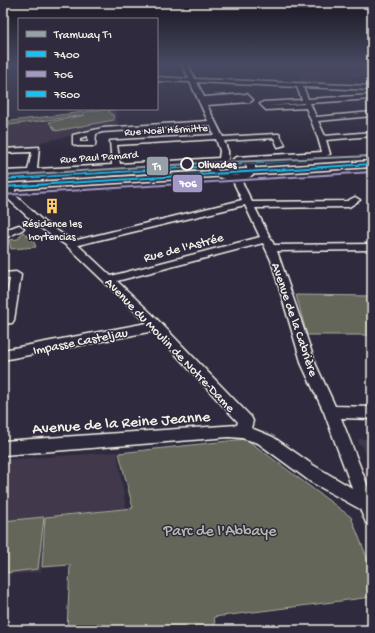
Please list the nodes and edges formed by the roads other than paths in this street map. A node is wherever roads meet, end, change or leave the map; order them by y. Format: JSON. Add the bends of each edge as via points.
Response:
{"nodes":[{"id":1,"x":199,"y":94,"type":"edge"},
{"id":2,"x":303,"y":94,"type":"edge"},
{"id":3,"x":372,"y":98,"type":"edge"},
{"id":4,"x":353,"y":99,"type":"junction"},
{"id":5,"x":203,"y":101,"type":"junction"},
{"id":6,"x":372,"y":103,"type":"edge"},
{"id":7,"x":307,"y":104,"type":"junction"},
{"id":8,"x":359,"y":104,"type":"junction"},
{"id":9,"x":371,"y":114,"type":"edge"},
{"id":10,"x":314,"y":119,"type":"junction"},
{"id":11,"x":213,"y":123,"type":"junction"},
{"id":12,"x":128,"y":128,"type":"junction"},
{"id":13,"x":92,"y":134,"type":"dead end"},
{"id":14,"x":372,"y":134,"type":"edge"},
{"id":15,"x":363,"y":135,"type":"junction"},
{"id":16,"x":220,"y":138,"type":"junction"},
{"id":17,"x":322,"y":138,"type":"junction"},
{"id":18,"x":129,"y":142,"type":"junction"},
{"id":19,"x":372,"y":144,"type":"edge"},
{"id":20,"x":280,"y":145,"type":"dead end"},
{"id":21,"x":3,"y":152,"type":"edge"},
{"id":22,"x":223,"y":157,"type":"junction"},
{"id":23,"x":372,"y":160,"type":"edge"},
{"id":24,"x":243,"y":163,"type":"junction"},
{"id":25,"x":372,"y":164,"type":"edge"},
{"id":26,"x":116,"y":166,"type":"junction"},
{"id":27,"x":213,"y":170,"type":"junction"},
{"id":28,"x":32,"y":172,"type":"junction"},
{"id":29,"x":3,"y":174,"type":"edge"},
{"id":30,"x":237,"y":180,"type":"junction"},
{"id":31,"x":6,"y":185,"type":"edge"},
{"id":32,"x":355,"y":200,"type":"dead end"},
{"id":33,"x":248,"y":204,"type":"junction"},
{"id":34,"x":19,"y":228,"type":"dead end"},
{"id":35,"x":3,"y":236,"type":"edge"},
{"id":36,"x":71,"y":244,"type":"junction"},
{"id":37,"x":267,"y":244,"type":"junction"},
{"id":38,"x":372,"y":247,"type":"edge"},
{"id":39,"x":3,"y":276,"type":"edge"},
{"id":40,"x":109,"y":280,"type":"junction"},
{"id":41,"x":3,"y":320,"type":"edge"},
{"id":42,"x":156,"y":326,"type":"junction"},
{"id":43,"x":3,"y":355,"type":"edge"},
{"id":44,"x":331,"y":412,"type":"junction"},
{"id":45,"x":372,"y":413,"type":"edge"},
{"id":46,"x":242,"y":432,"type":"junction"},
{"id":47,"x":3,"y":448,"type":"edge"},
{"id":48,"x":366,"y":503,"type":"junction"},
{"id":49,"x":372,"y":517,"type":"edge"}],
"edges":[{"from":1,"to":5,"type":"street"},
{"from":2,"to":7,"type":"street"},
{"from":3,"to":4,"type":"street"},
{"from":4,"to":7,"type":"street"},
{"from":4,"to":8,"type":"street"},
{"from":5,"to":5,"type":"street","via":[[250,100],[247,96]]},
{"from":5,"to":11,"type":"street"},
{"from":6,"to":8,"type":"street"},
{"from":7,"to":7,"type":"street","via":[[266,108],[263,104]]},
{"from":7,"to":10,"type":"street"},
{"from":8,"to":9,"type":"street"},
{"from":9,"to":10,"type":"street"},
{"from":10,"to":17,"type":"street"},
{"from":11,"to":12,"type":"street"},
{"from":11,"to":16,"type":"street"},
{"from":12,"to":13,"type":"street","via":[[102,130]]},
{"from":12,"to":18,"type":"street"},
{"from":14,"to":15,"type":"street"},
{"from":15,"to":17,"type":"street"},
{"from":15,"to":19,"type":"street"},
{"from":16,"to":18,"type":"street","name":"Rue Noël Hérmitte"},
{"from":16,"to":20,"type":"street","name":"Rue Noël Hérmitte","via":[[276,136]]},
{"from":16,"to":22,"type":"street"},
{"from":17,"to":24,"type":"street","name":"Rue Paul Pamard","via":[[325,154]]},
{"from":18,"to":26,"type":"street","name":"Rue Noël Hérmitte","via":[[114,143]]},
{"from":21,"to":28,"type":"street","via":[[36,149]]},
{"from":22,"to":24,"type":"street","name":"Rue Paul Pamard"},
{"from":22,"to":26,"type":"street","name":"Rue Paul Pamard"},
{"from":22,"to":27,"type":"street","via":[[214,163]]},
{"from":23,"to":24,"type":"main road","via":[[295,164]]},
{"from":24,"to":25,"type":"main road"},
{"from":24,"to":27,"type":"main road"},
{"from":24,"to":30,"type":"street","via":[[246,176]]},
{"from":26,"to":28,"type":"street","name":"Rue Paul Pamard"},
{"from":27,"to":30,"type":"street"},
{"from":27,"to":31,"type":"main road"},
{"from":28,"to":29,"type":"street","name":"Rue Paul Pamard"},
{"from":30,"to":33,"type":"street","name":"Avenue de la Cabrière"},
{"from":31,"to":36,"type":"street","name":"Avenue du Moulin de Notre-Dame","via":[[12,198],[41,224]]},
{"from":32,"to":33,"type":"street","via":[[349,204]]},
{"from":33,"to":36,"type":"street"},
{"from":33,"to":37,"type":"street","name":"Avenue de la Cabrière"},
{"from":34,"to":35,"type":"street"},
{"from":36,"to":40,"type":"street","name":"Avenue du Moulin de Notre-Dame"},
{"from":37,"to":38,"type":"street","name":"Rue de l'Astrée"},
{"from":37,"to":40,"type":"street","name":"Rue de l'Astrée"},
{"from":37,"to":44,"type":"street","name":"Avenue de la Cabrière","via":[[276,260],[309,365]]},
{"from":39,"to":41,"type":"street","via":[[16,275],[8,320]]},
{"from":40,"to":42,"type":"street","name":"Avenue du Moulin de Notre-Dame"},
{"from":42,"to":43,"type":"street","name":"Impasse Casteljau"},
{"from":42,"to":46,"type":"street","name":"Avenue du Moulin de Notre-Dame","via":[[246,421]]},
{"from":44,"to":45,"type":"street"},
{"from":44,"to":48,"type":"street","name":"Avenue de la Cabrière"},
{"from":46,"to":47,"type":"street","name":"Avenue de la Reine Jeanne"},
{"from":46,"to":48,"type":"street","via":[[265,438],[285,455],[340,492]]},
{"from":48,"to":49,"type":"street"}]}
